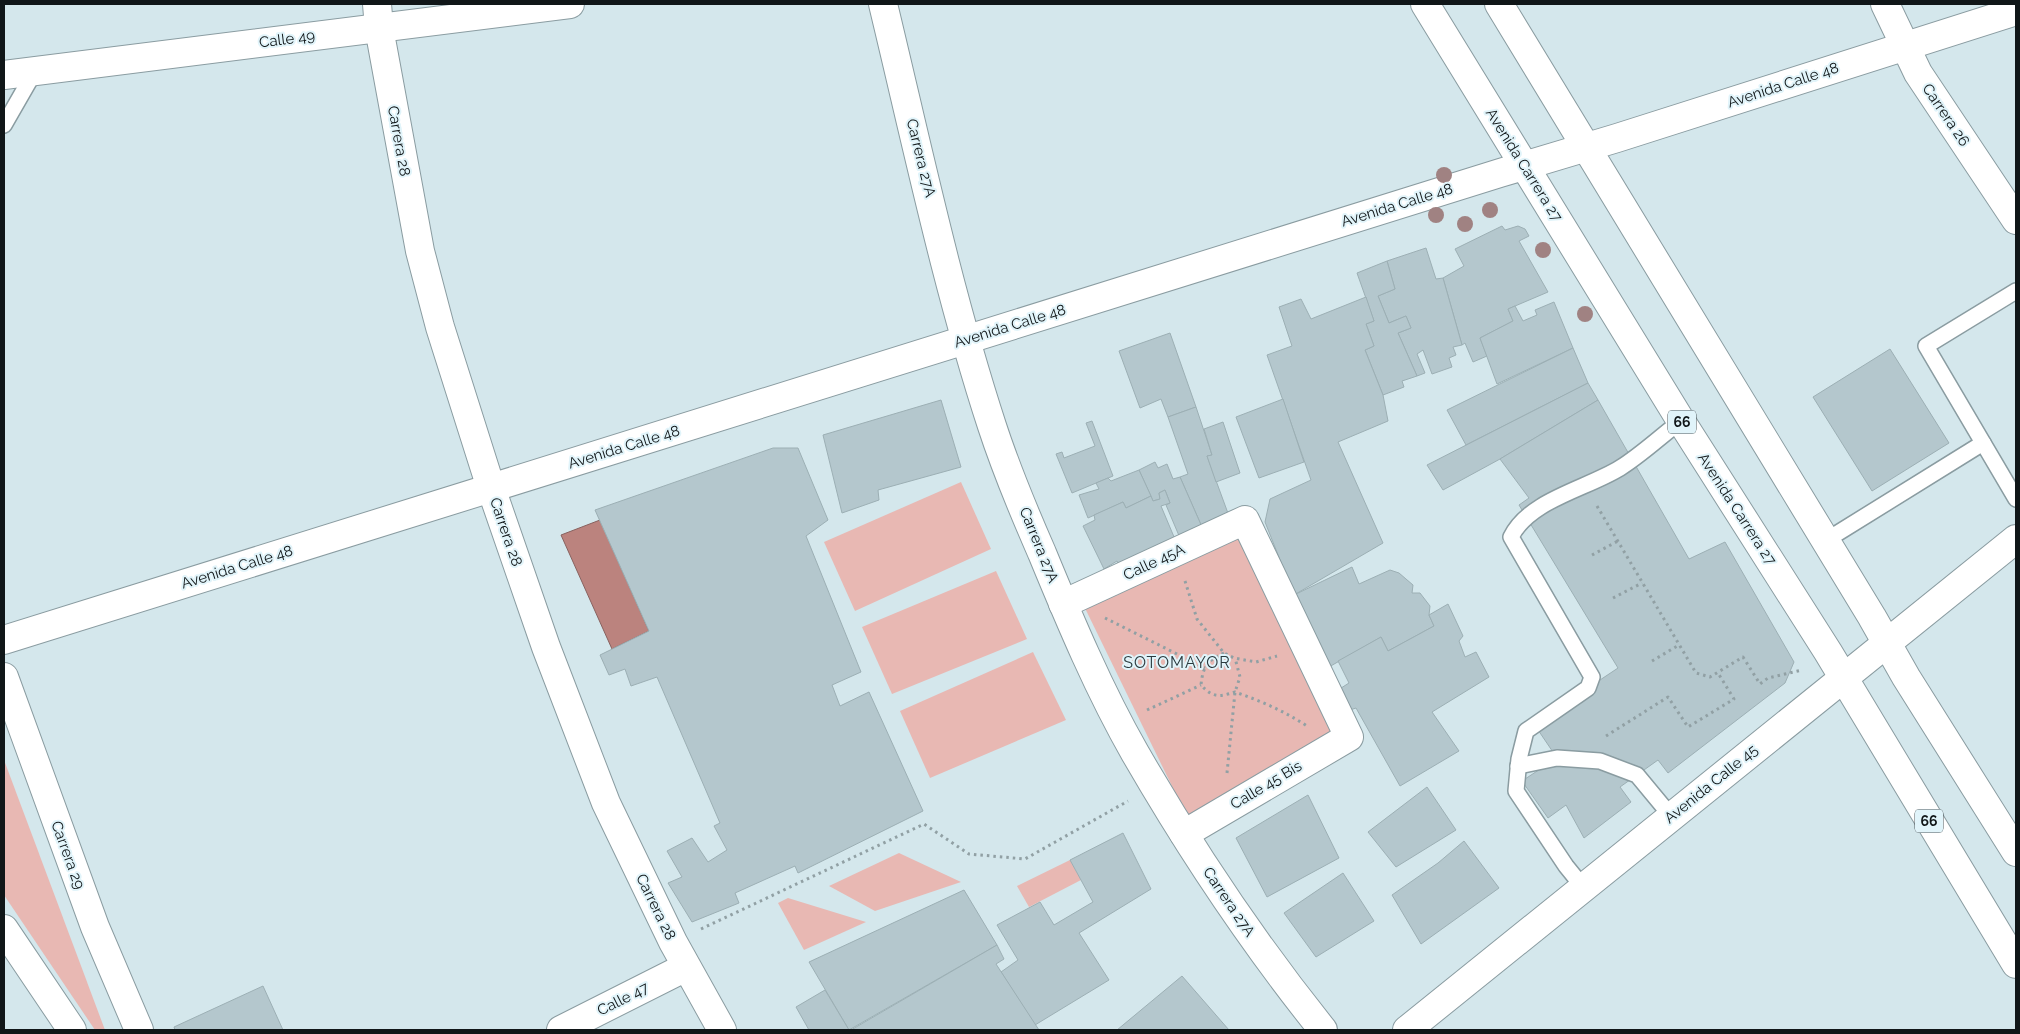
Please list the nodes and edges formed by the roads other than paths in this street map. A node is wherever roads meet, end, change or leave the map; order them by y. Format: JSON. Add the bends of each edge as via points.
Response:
{"nodes":[{"id":1,"x":570,"y":4,"type":"edge"},
{"id":2,"x":883,"y":4,"type":"edge"},
{"id":3,"x":1425,"y":4,"type":"edge"},
{"id":4,"x":1499,"y":4,"type":"edge"},
{"id":5,"x":1885,"y":4,"type":"edge"},
{"id":6,"x":2016,"y":11,"type":"edge"},
{"id":7,"x":378,"y":16,"type":"edge"},
{"id":8,"x":1904,"y":46,"type":"junction"},
{"id":9,"x":35,"y":72,"type":"junction"},
{"id":10,"x":4,"y":75,"type":"edge"},
{"id":11,"x":4,"y":125,"type":"edge"},
{"id":12,"x":1586,"y":148,"type":"junction"},
{"id":13,"x":1525,"y":166,"type":"junction"},
{"id":14,"x":2016,"y":220,"type":"edge"},
{"id":15,"x":2016,"y":291,"type":"edge"},
{"id":16,"x":966,"y":340,"type":"junction"},
{"id":17,"x":1681,"y":421,"type":"junction"},
{"id":18,"x":1983,"y":443,"type":"junction"},
{"id":19,"x":491,"y":488,"type":"junction"},
{"id":20,"x":2016,"y":499,"type":"edge"},
{"id":21,"x":2016,"y":539,"type":"edge"},
{"id":22,"x":1825,"y":541,"type":"junction"},
{"id":23,"x":1066,"y":602,"type":"junction"},
{"id":24,"x":4,"y":640,"type":"edge"},
{"id":25,"x":1886,"y":642,"type":"junction"},
{"id":26,"x":4,"y":677,"type":"edge"},
{"id":27,"x":1843,"y":677,"type":"junction"},
{"id":28,"x":1342,"y":741,"type":"joint"},
{"id":29,"x":1518,"y":766,"type":"junction"},
{"id":30,"x":1671,"y":816,"type":"junction"},
{"id":31,"x":1184,"y":834,"type":"junction"},
{"id":32,"x":2016,"y":852,"type":"edge"},
{"id":33,"x":1584,"y":887,"type":"junction"},
{"id":34,"x":4,"y":929,"type":"edge"},
{"id":35,"x":2016,"y":964,"type":"edge"},
{"id":36,"x":686,"y":967,"type":"junction"},
{"id":37,"x":72,"y":1030,"type":"edge"},
{"id":38,"x":139,"y":1030,"type":"edge"},
{"id":39,"x":561,"y":1030,"type":"edge"},
{"id":40,"x":722,"y":1030,"type":"edge"},
{"id":41,"x":1323,"y":1030,"type":"edge"},
{"id":42,"x":1407,"y":1030,"type":"edge"}],
"edges":[{"from":1,"to":7,"type":"main road","name":"Calle 49"},
{"from":2,"to":16,"type":"main road","name":"Carrera 27A"},
{"from":3,"to":13,"type":"main road","name":"Avenida Carrera 27","number":"66"},
{"from":4,"to":12,"type":"main road"},
{"from":5,"to":8,"type":"main road","name":"Carrera 26"},
{"from":6,"to":8,"type":"main road","name":"Avenida Calle 48"},
{"from":7,"to":9,"type":"main road","name":"Calle 49"},
{"from":7,"to":19,"type":"main road","name":"Carrera 28","via":[[420,251],[440,327]]},
{"from":8,"to":12,"type":"main road","name":"Avenida Calle 48"},
{"from":8,"to":14,"type":"main road","name":"Carrera 26","via":[[1918,73]]},
{"from":9,"to":10,"type":"main road","name":"Calle 49"},
{"from":9,"to":11,"type":"lane"},
{"from":12,"to":13,"type":"main road","name":"Avenida Calle 48"},
{"from":12,"to":22,"type":"main road"},
{"from":13,"to":16,"type":"main road","name":"Avenida Calle 48"},
{"from":13,"to":17,"type":"main road","name":"Avenida Carrera 27","number":"66"},
{"from":15,"to":18,"type":"lane","via":[[1926,346]]},
{"from":16,"to":19,"type":"main road","name":"Avenida Calle 48"},
{"from":16,"to":23,"type":"main road","name":"Carrera 27A","via":[[993,428]]},
{"from":17,"to":27,"type":"main road","name":"Avenida Carrera 27","number":"66"},
{"from":17,"to":29,"type":"lane","via":[[1622,467],[1536,509],[1517,524],[1511,537],[1592,677],[1588,688],[1526,731]]},
{"from":18,"to":20,"type":"lane"},
{"from":18,"to":22,"type":"lane"},
{"from":19,"to":24,"type":"main road","name":"Avenida Calle 48"},
{"from":19,"to":36,"type":"main road","name":"Carrera 28","via":[[546,647],[606,803]]},
{"from":21,"to":25,"type":"main road","name":"Avenida Calle 45"},
{"from":22,"to":25,"type":"main road"},
{"from":23,"to":28,"type":"main road","name":"Calle 45A","via":[[1245,520],[1306,648]]},
{"from":23,"to":31,"type":"main road","name":"Carrera 27A","via":[[1120,723]]},
{"from":25,"to":27,"type":"main road","name":"Avenida Calle 45"},
{"from":25,"to":32,"type":"main road"},
{"from":26,"to":38,"type":"main road","name":"Carrera 29","via":[[95,926]]},
{"from":27,"to":30,"type":"main road","name":"Avenida Calle 45"},
{"from":27,"to":35,"type":"main road","name":"Avenida Carrera 27","number":"66"},
{"from":28,"to":31,"type":"main road","name":"Calle 45 Bis"},
{"from":29,"to":30,"type":"lane","via":[[1557,758],[1600,761],[1637,775]]},
{"from":29,"to":33,"type":"lane","via":[[1516,791],[1566,866]]},
{"from":30,"to":33,"type":"main road","name":"Avenida Calle 45"},
{"from":31,"to":41,"type":"main road","name":"Carrera 27A","via":[[1272,964]]},
{"from":33,"to":42,"type":"main road","name":"Avenida Calle 45"},
{"from":34,"to":37,"type":"main road"},
{"from":36,"to":39,"type":"main road","name":"Calle 47"},
{"from":36,"to":40,"type":"main road","name":"Carrera 28"}]}
